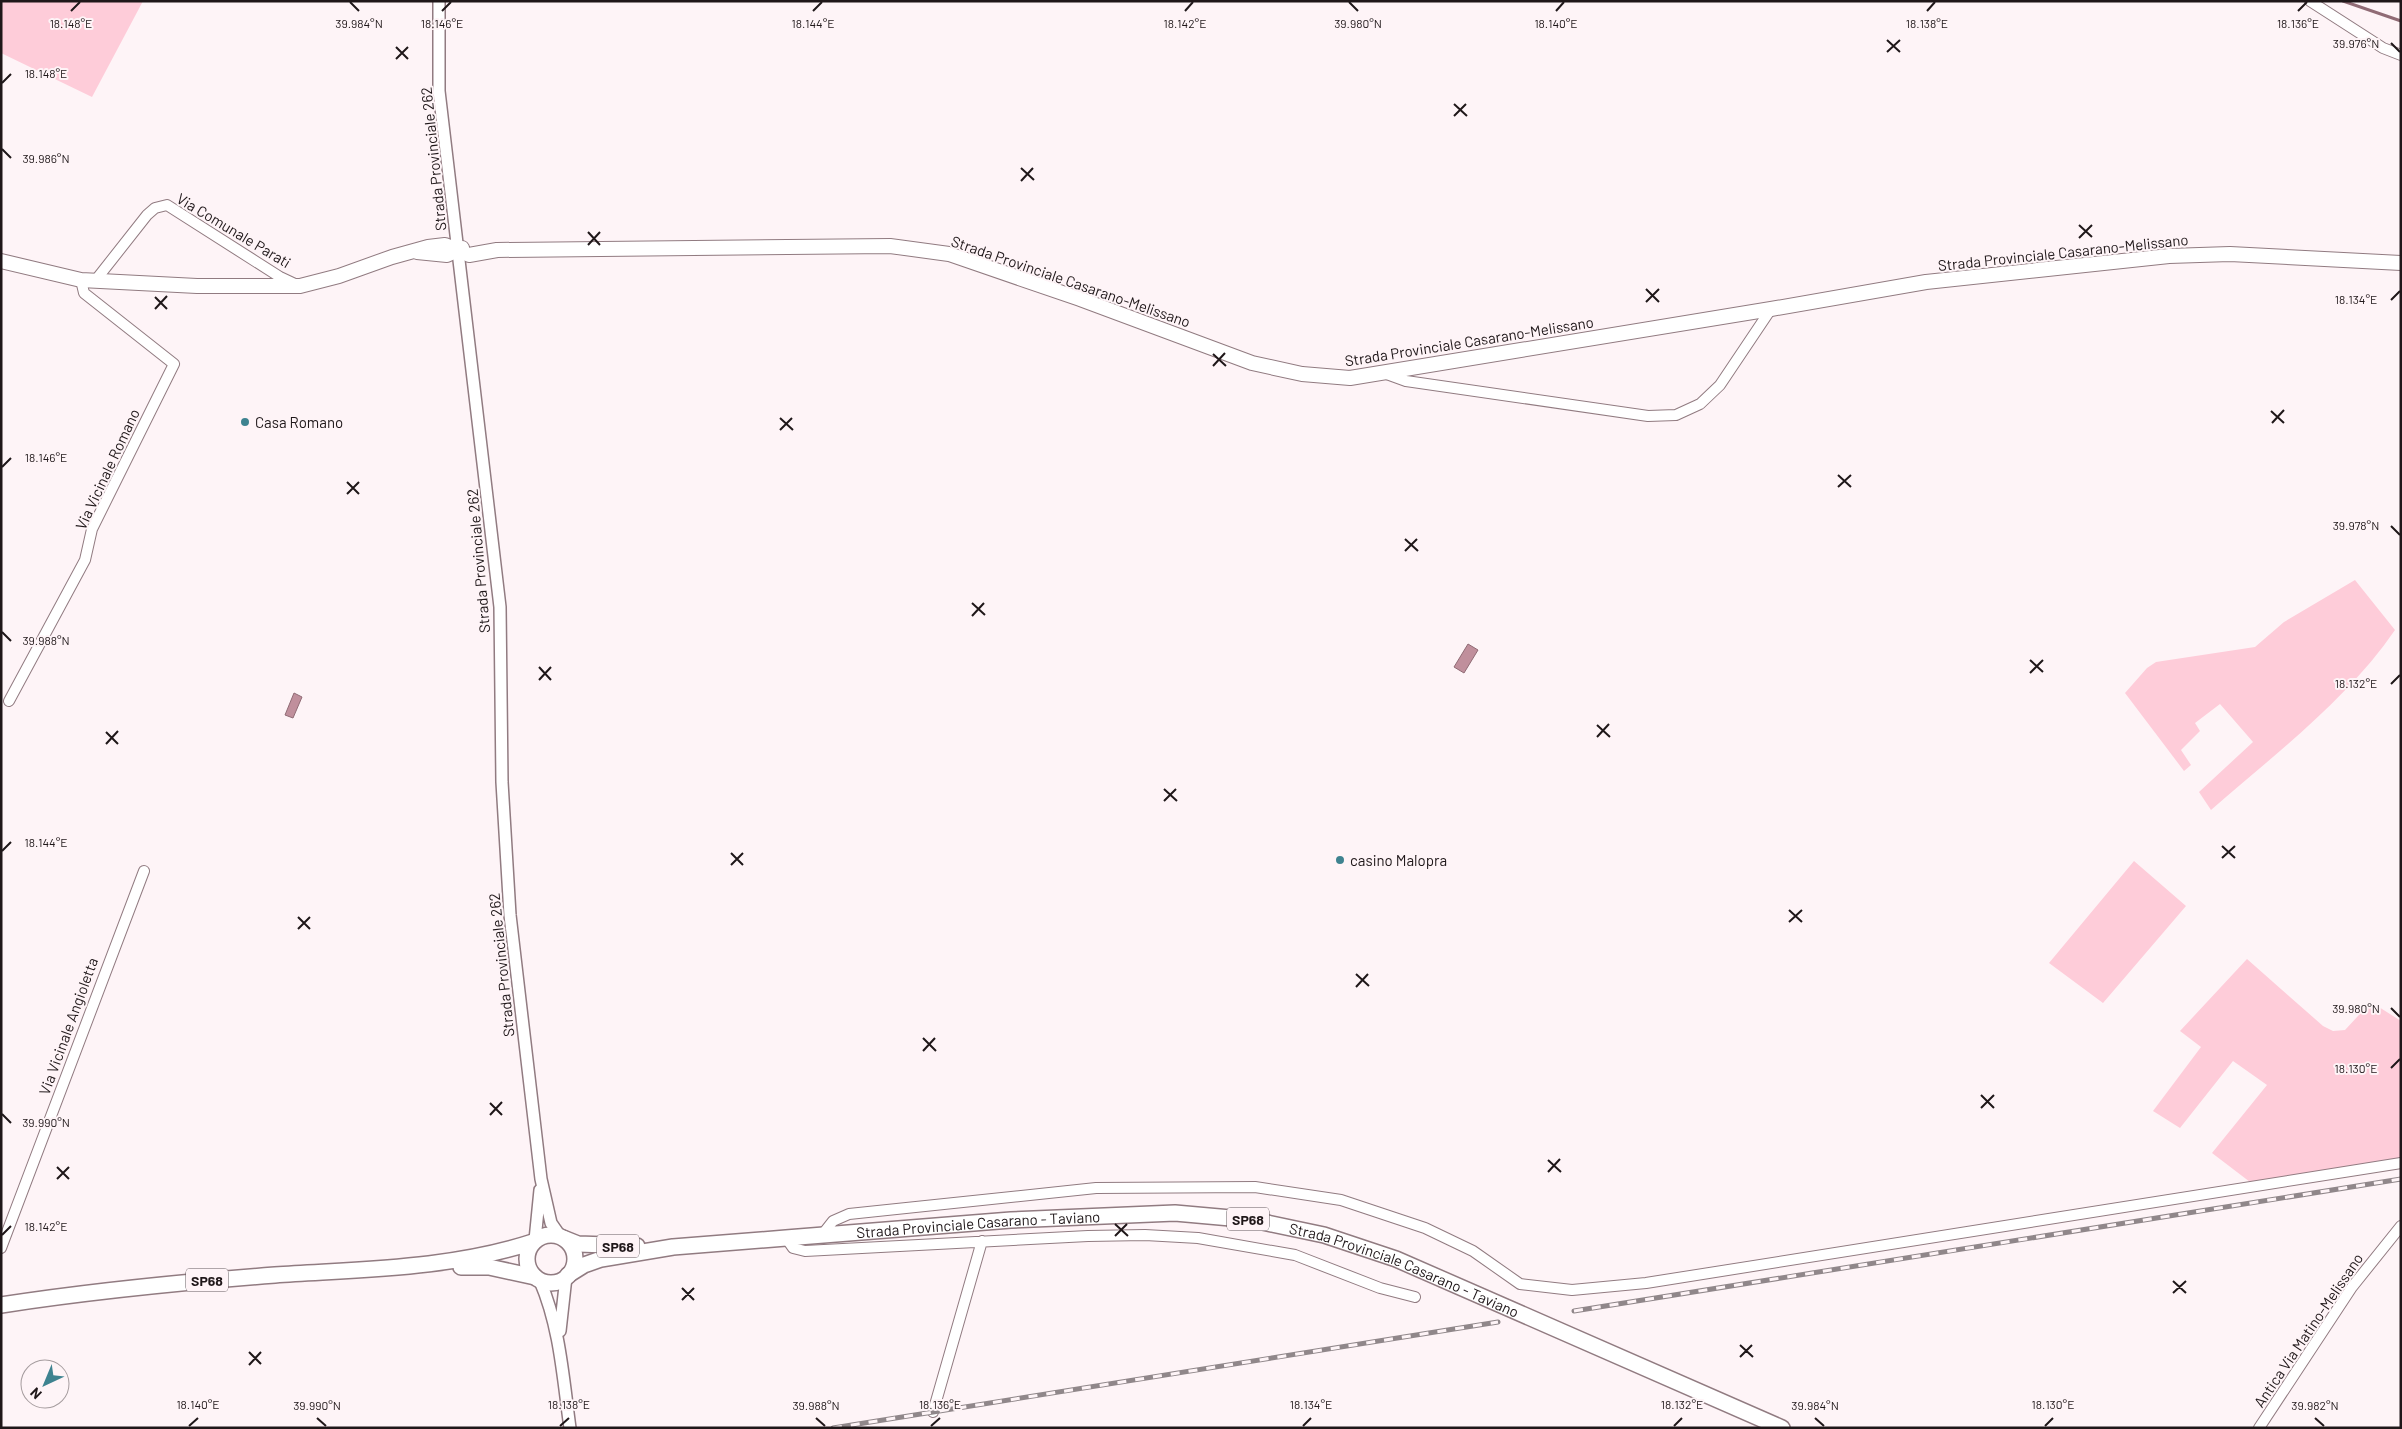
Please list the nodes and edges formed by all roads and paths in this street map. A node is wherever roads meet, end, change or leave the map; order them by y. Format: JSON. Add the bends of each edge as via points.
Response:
{"nodes":[{"id":1,"x":439,"y":1,"type":"edge"},
{"id":2,"x":2310,"y":1,"type":"edge"},
{"id":3,"x":2401,"y":55,"type":"edge"},
{"id":4,"x":458,"y":250,"type":"junction"},
{"id":5,"x":1,"y":261,"type":"edge"},
{"id":6,"x":2401,"y":263,"type":"edge"},
{"id":7,"x":81,"y":280,"type":"junction"},
{"id":8,"x":95,"y":281,"type":"junction"},
{"id":9,"x":300,"y":286,"type":"junction"},
{"id":10,"x":1771,"y":309,"type":"junction"},
{"id":11,"x":1384,"y":372,"type":"junction"},
{"id":12,"x":9,"y":701,"type":"dead end"},
{"id":13,"x":144,"y":871,"type":"dead end"},
{"id":14,"x":2401,"y":1163,"type":"edge"},
{"id":15,"x":541,"y":1179,"type":"junction"},
{"id":16,"x":2401,"y":1226,"type":"edge"},
{"id":17,"x":822,"y":1235,"type":"junction"},
{"id":18,"x":562,"y":1237,"type":"junction"},
{"id":19,"x":786,"y":1238,"type":"junction"},
{"id":20,"x":534,"y":1241,"type":"junction"},
{"id":21,"x":982,"y":1241,"type":"junction"},
{"id":22,"x":673,"y":1247,"type":"junction"},
{"id":23,"x":1,"y":1248,"type":"edge"},
{"id":24,"x":415,"y":1266,"type":"junction"},
{"id":25,"x":567,"y":1276,"type":"junction"},
{"id":26,"x":537,"y":1279,"type":"junction"},
{"id":27,"x":1416,"y":1297,"type":"dead end"},
{"id":28,"x":1,"y":1305,"type":"edge"},
{"id":29,"x":559,"y":1343,"type":"junction"},
{"id":30,"x":933,"y":1412,"type":"dead end"},
{"id":31,"x":570,"y":1428,"type":"edge"},
{"id":32,"x":1782,"y":1428,"type":"edge"},
{"id":33,"x":2259,"y":1428,"type":"edge"}],
"edges":[{"from":1,"to":4,"type":"street","name":"Strada Provinciale 262","via":[[440,92]]},
{"from":2,"to":3,"type":"street","via":[[2383,48]]},
{"from":4,"to":9,"type":"main road","name":"Strada Provinciale Casarano-Melissano","via":[[445,245],[428,247]]},
{"from":4,"to":11,"type":"main road","name":"Strada Provinciale Casarano-Melissano","via":[[468,245],[497,250],[890,246],[949,254],[1252,362],[1302,374],[1350,378]]},
{"from":4,"to":15,"type":"street","name":"Strada Provinciale 262","via":[[500,607],[502,782],[510,915]]},
{"from":5,"to":7,"type":"main road","name":"Strada Provinciale Casarano-Melissano"},
{"from":6,"to":10,"type":"main road","name":"Strada Provinciale Casarano-Melissano","via":[[2230,254],[2169,256],[1926,282]]},
{"from":7,"to":8,"type":"main road","name":"Strada Provinciale Casarano-Melissano"},
{"from":7,"to":12,"type":"street","name":"Via Vicinale Romano","via":[[84,293],[174,364],[92,529],[85,560]]},
{"from":8,"to":9,"type":"main road","name":"Strada Provinciale Casarano-Melissano","via":[[197,286]]},
{"from":8,"to":9,"type":"street","name":"Via Comunale Parati","via":[[147,215],[155,208],[167,205],[280,277]]},
{"from":10,"to":11,"type":"main road","name":"Strada Provinciale Casarano-Melissano"},
{"from":10,"to":11,"type":"street","via":[[1720,385],[1700,404],[1676,415],[1648,416],[1596,409],[1406,381]]},
{"from":13,"to":23,"type":"street","name":"Via Vicinale Angioletta"},
{"from":14,"to":17,"type":"street","via":[[1646,1283],[1572,1290],[1520,1284],[1473,1251],[1425,1228],[1341,1200],[1255,1186],[1096,1188],[849,1214],[833,1221]]},
{"from":15,"to":18,"type":"street","via":[[551,1223]]},
{"from":15,"to":20,"type":"street"},
{"from":16,"to":33,"type":"street","name":"Antica Via Matino-Melissano","via":[[2352,1287]]},
{"from":17,"to":19,"type":"main road","name":"Strada Provinciale Casarano - Taviano","number":"SP68"},
{"from":17,"to":32,"type":"main road","name":"Strada Provinciale Casarano - Taviano","number":"SP68","via":[[1011,1220],[1175,1213],[1253,1220],[1324,1235],[1396,1259]]},
{"from":18,"to":20,"type":"main road","name":"Strada Provinciale Casarano - Taviano","number":"SP68","via":[[547,1235]]},
{"from":18,"to":22,"type":"main road","name":"Strada Provinciale Casarano - Taviano","number":"SP68","via":[[578,1244],[600,1246]]},
{"from":18,"to":25,"type":"main road","number":"SP68","via":[[575,1256]]},
{"from":19,"to":21,"type":"street","via":[[793,1248],[805,1252]]},
{"from":19,"to":22,"type":"main road","name":"Strada Provinciale Casarano - Taviano","number":"SP68"},
{"from":20,"to":24,"type":"main road","name":"Strada Provinciale Casarano - Taviano","number":"SP68","via":[[494,1254]]},
{"from":20,"to":26,"type":"main road","via":[[526,1256],[530,1271]]},
{"from":21,"to":27,"type":"street","via":[[1145,1235],[1198,1238],[1295,1255],[1380,1288]]},
{"from":21,"to":30,"type":"street"},
{"from":22,"to":25,"type":"main road","name":"Strada Provinciale Casarano - Taviano","number":"SP68","via":[[601,1259]]},
{"from":24,"to":26,"type":"main road","name":"Strada Provinciale Casarano - Taviano","number":"SP68","via":[[489,1267]]},
{"from":24,"to":28,"type":"main road","name":"Strada Provinciale Casarano - Taviano","number":"SP68","via":[[177,1282]]},
{"from":25,"to":26,"type":"main road","name":"Strada Provinciale Casarano - Taviano","number":"SP68","via":[[554,1283]]},
{"from":25,"to":29,"type":"street"},
{"from":26,"to":29,"type":"street","via":[[554,1317]]},
{"from":29,"to":31,"type":"street"}]}
